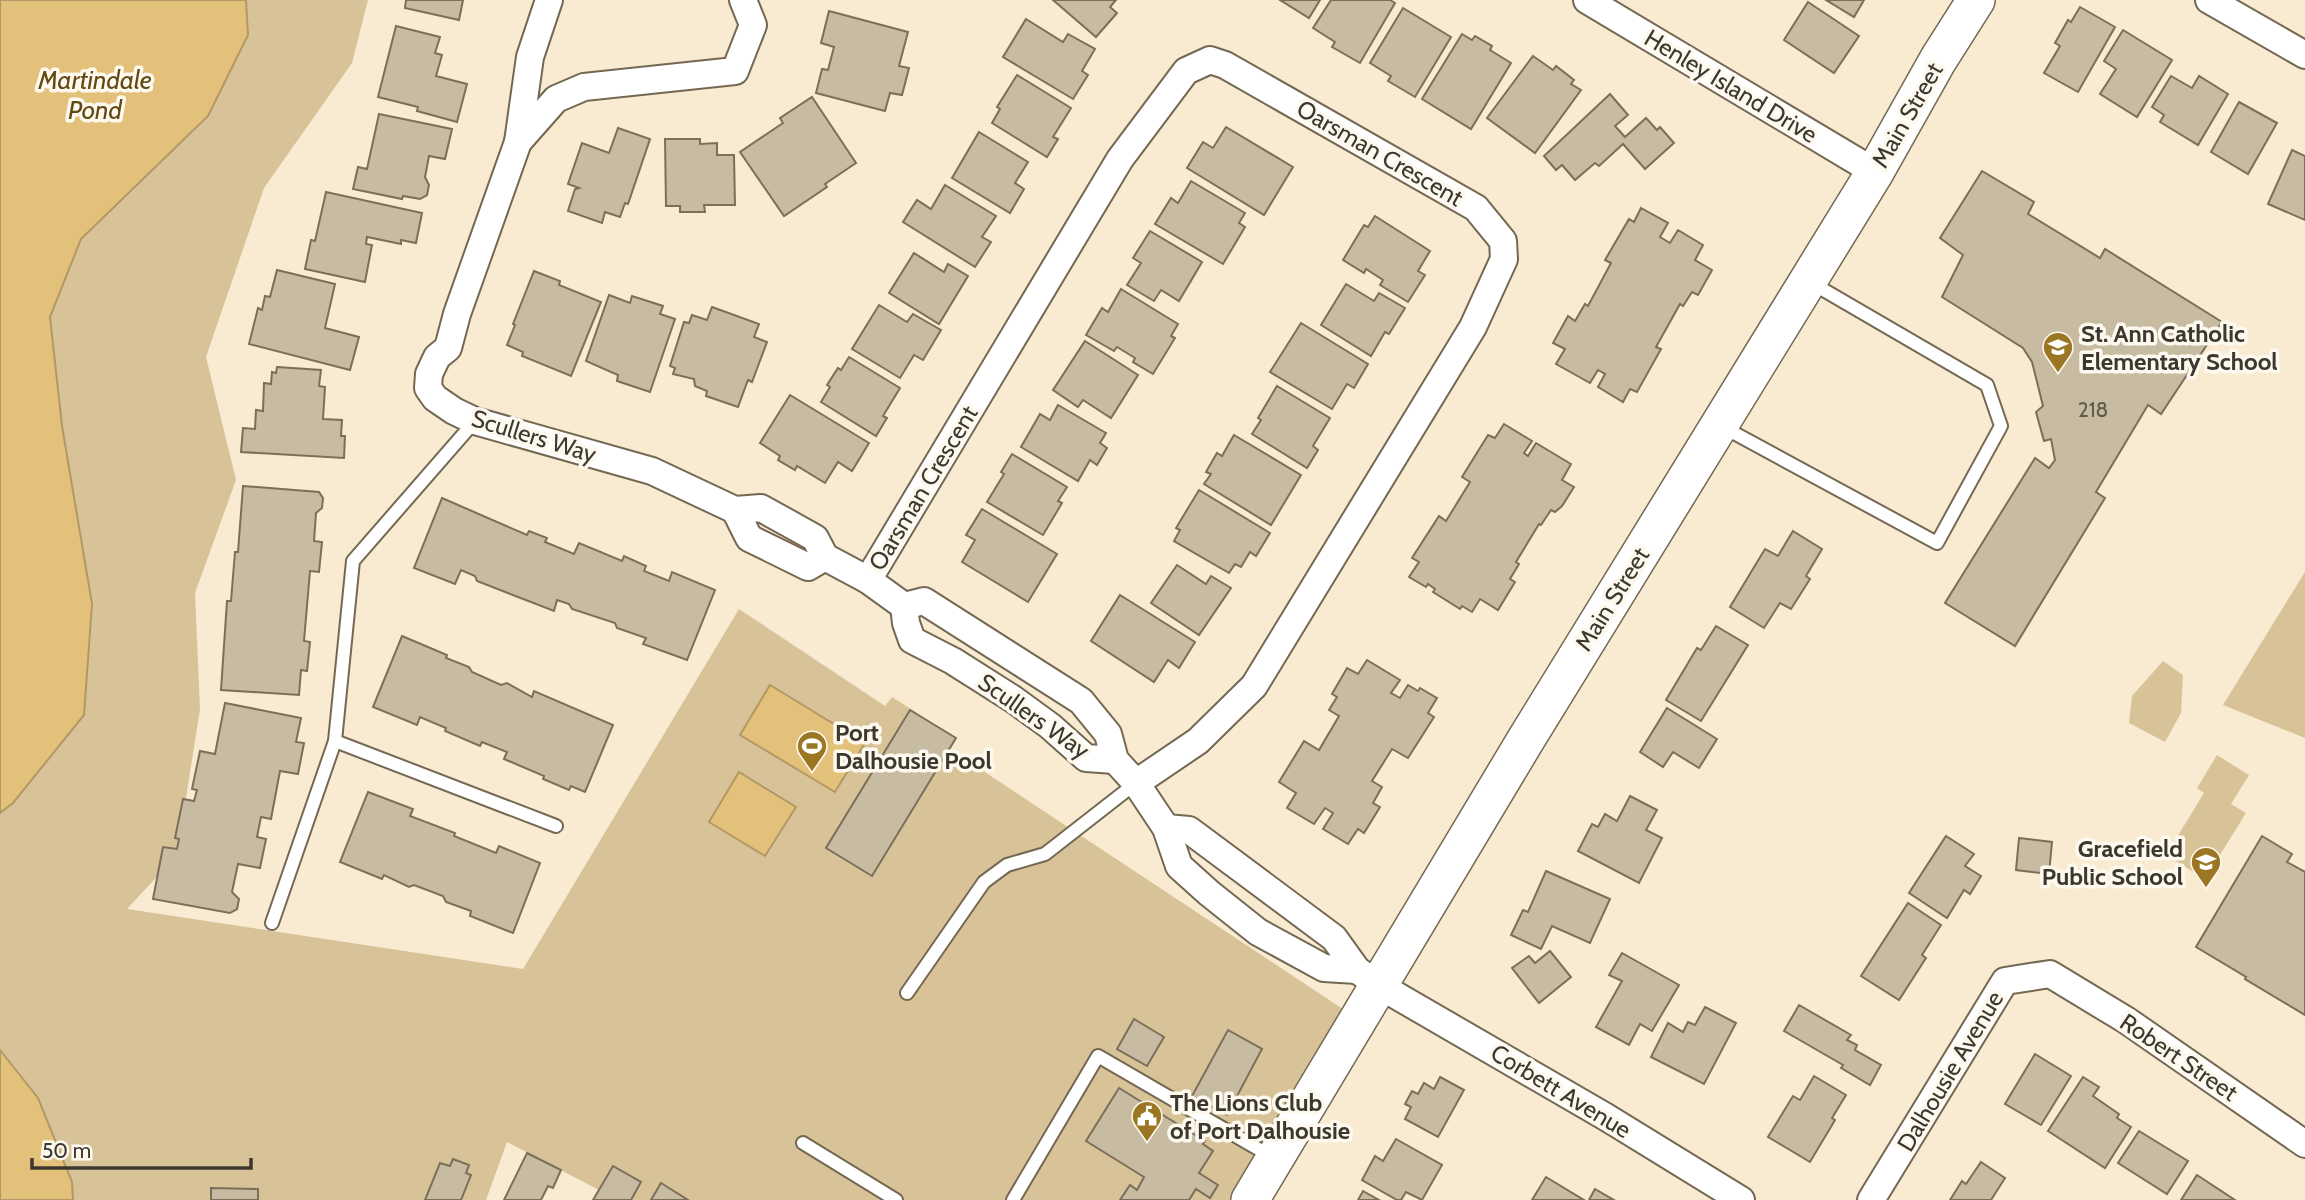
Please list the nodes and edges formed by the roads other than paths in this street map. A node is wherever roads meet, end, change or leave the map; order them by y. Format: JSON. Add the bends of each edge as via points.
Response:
{"nodes":[{"id":1,"x":549,"y":0,"type":"edge"},
{"id":2,"x":743,"y":0,"type":"edge"},
{"id":3,"x":1587,"y":0,"type":"edge"},
{"id":4,"x":1976,"y":0,"type":"edge"},
{"id":5,"x":2208,"y":0,"type":"edge"},
{"id":6,"x":2305,"y":55,"type":"edge"},
{"id":7,"x":518,"y":142,"type":"junction"},
{"id":8,"x":1875,"y":172,"type":"junction"},
{"id":9,"x":1808,"y":281,"type":"junction"},
{"id":10,"x":475,"y":421,"type":"junction"},
{"id":11,"x":1719,"y":425,"type":"junction"},
{"id":12,"x":868,"y":580,"type":"junction"},
{"id":13,"x":904,"y":606,"type":"junction"},
{"id":14,"x":335,"y":741,"type":"junction"},
{"id":15,"x":1115,"y":760,"type":"junction"},
{"id":16,"x":1136,"y":783,"type":"junction"},
{"id":17,"x":556,"y":826,"type":"dead end"},
{"id":18,"x":1166,"y":828,"type":"junction"},
{"id":19,"x":272,"y":923,"type":"dead end"},
{"id":20,"x":2050,"y":974,"type":"joint"},
{"id":21,"x":1369,"y":978,"type":"junction"},
{"id":22,"x":906,"y":993,"type":"dead end"},
{"id":23,"x":803,"y":1143,"type":"dead end"},
{"id":24,"x":2305,"y":1144,"type":"edge"},
{"id":25,"x":1275,"y":1159,"type":"junction"},
{"id":26,"x":896,"y":1200,"type":"edge"},
{"id":27,"x":1013,"y":1200,"type":"edge"},
{"id":28,"x":1250,"y":1200,"type":"edge"},
{"id":29,"x":1741,"y":1200,"type":"edge"},
{"id":30,"x":1871,"y":1200,"type":"edge"}],
"edges":[{"from":1,"to":7,"type":"street","name":"Scullers Way","via":[[530,57]]},
{"from":2,"to":7,"type":"street","name":"Scullers Way","via":[[753,25],[735,71],[584,87],[556,99]]},
{"from":3,"to":8,"type":"street","name":"Henley Island Drive"},
{"from":4,"to":8,"type":"main road","name":"Main Street"},
{"from":5,"to":6,"type":"street"},
{"from":7,"to":10,"type":"street","name":"Scullers Way","via":[[448,348],[437,357],[429,374],[428,388],[435,398]]},
{"from":8,"to":9,"type":"main road","name":"Main Street"},
{"from":9,"to":11,"type":"main road","name":"Main Street"},
{"from":9,"to":11,"type":"lane","via":[[1987,385],[2001,426],[1937,543]]},
{"from":10,"to":12,"type":"street","name":"Scullers Way","via":[[652,471],[735,510],[761,508],[815,538],[825,557]]},
{"from":10,"to":14,"type":"lane","via":[[353,561]]},
{"from":11,"to":21,"type":"main road","name":"Main Street","via":[[1525,741]]},
{"from":12,"to":13,"type":"street","name":"Scullers Way"},
{"from":12,"to":16,"type":"street","name":"Oarsman Crescent","via":[[1120,159],[1186,71],[1210,60],[1225,65],[1476,208],[1503,241],[1504,259],[1473,327],[1254,686],[1198,741]]},
{"from":13,"to":15,"type":"street","name":"Scullers Way","via":[[912,640],[1013,699],[1086,758]]},
{"from":13,"to":15,"type":"street","name":"Scullers Way","via":[[924,601],[1081,701],[1108,734]]},
{"from":14,"to":17,"type":"lane"},
{"from":14,"to":19,"type":"lane"},
{"from":15,"to":16,"type":"street","name":"Scullers Way"},
{"from":16,"to":18,"type":"street","name":"Scullers Way"},
{"from":16,"to":22,"type":"lane","via":[[1045,854],[1007,866],[984,882]]},
{"from":18,"to":21,"type":"street","via":[[1189,831],[1290,905],[1334,938]]},
{"from":18,"to":21,"type":"street","name":"Scullers Way","via":[[1179,866],[1258,932],[1324,968]]},
{"from":20,"to":24,"type":"street","name":"Robert Street","via":[[2126,1020]]},
{"from":20,"to":30,"type":"street","name":"Dalhousie Avenue","via":[[2005,981]]},
{"from":21,"to":25,"type":"main road","name":"Main Street"},
{"from":21,"to":29,"type":"street","name":"Corbett Avenue"},
{"from":23,"to":26,"type":"lane"},
{"from":25,"to":27,"type":"lane","via":[[1098,1056]]},
{"from":25,"to":28,"type":"main road","name":"Main Street"}]}
